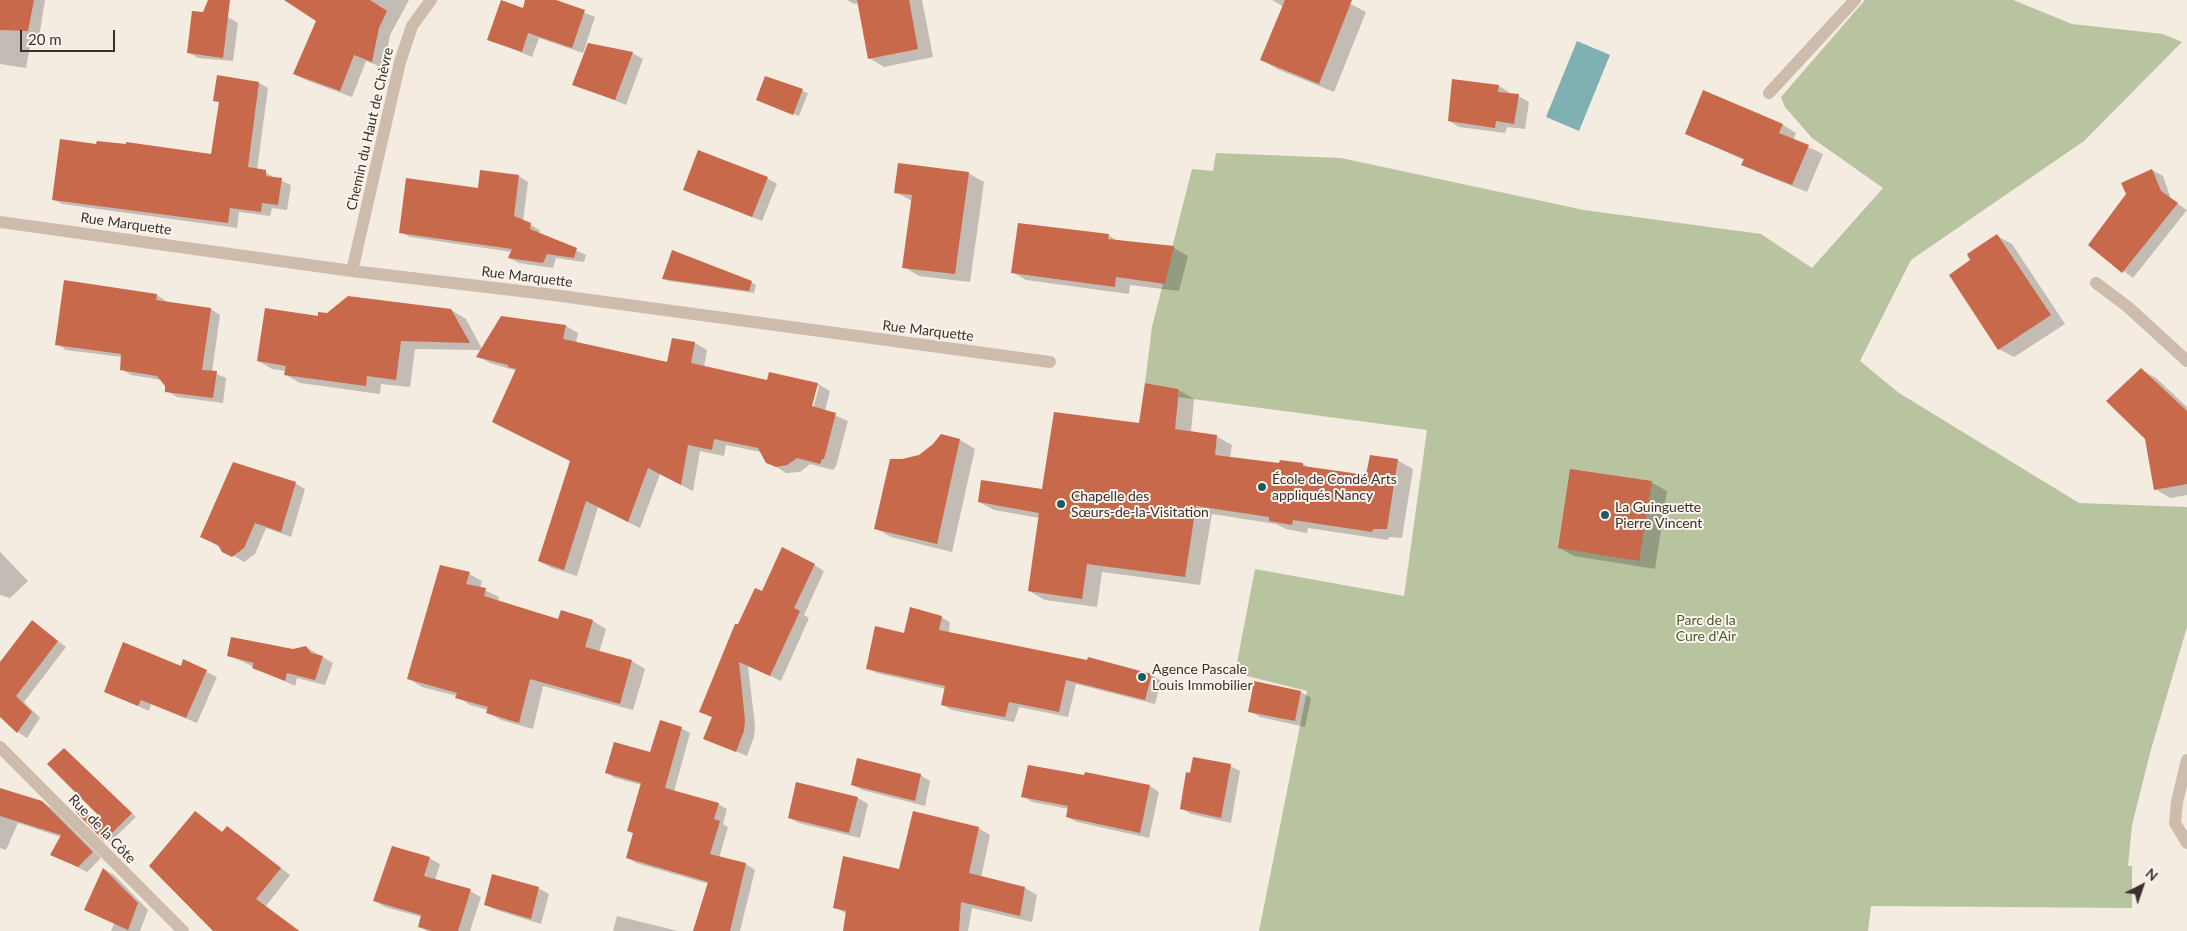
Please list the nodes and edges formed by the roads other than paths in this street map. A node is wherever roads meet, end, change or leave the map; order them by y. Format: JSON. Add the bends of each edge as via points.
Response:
{"nodes":[{"id":1,"x":431,"y":0,"type":"edge"},
{"id":2,"x":1855,"y":0,"type":"edge"},
{"id":3,"x":1769,"y":93,"type":"dead end"},
{"id":4,"x":0,"y":222,"type":"edge"},
{"id":5,"x":352,"y":270,"type":"junction"},
{"id":6,"x":2096,"y":283,"type":"dead end"},
{"id":7,"x":2187,"y":361,"type":"edge"},
{"id":8,"x":1050,"y":362,"type":"dead end"},
{"id":9,"x":0,"y":747,"type":"edge"},
{"id":10,"x":2187,"y":760,"type":"edge"},
{"id":11,"x":2187,"y":843,"type":"edge"},
{"id":12,"x":183,"y":931,"type":"edge"}],
"edges":[{"from":1,"to":5,"type":"street","name":"Chemin du Haut de Chèvre","via":[[412,26],[400,62]]},
{"from":2,"to":3,"type":"street"},
{"from":4,"to":5,"type":"street","name":"Rue Marquette"},
{"from":5,"to":8,"type":"street","name":"Rue Marquette"},
{"from":6,"to":7,"type":"street","via":[[2128,307]]},
{"from":9,"to":12,"type":"street","name":"Rue de la Côte"},
{"from":10,"to":11,"type":"street","via":[[2175,824]]}]}
